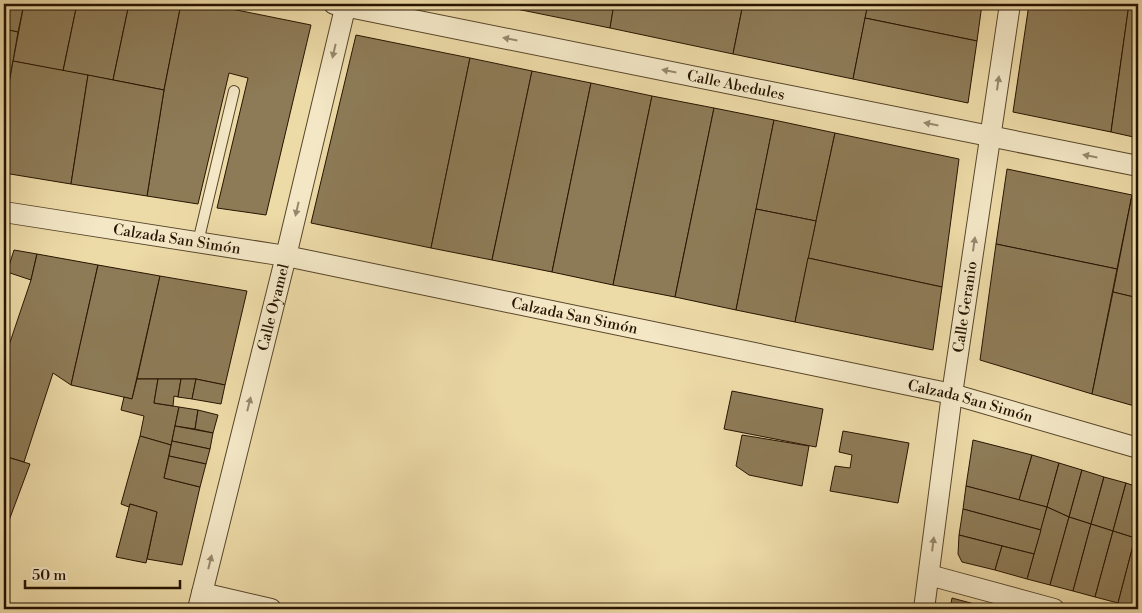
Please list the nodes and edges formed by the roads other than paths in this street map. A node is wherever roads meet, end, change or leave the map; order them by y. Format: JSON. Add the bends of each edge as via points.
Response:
{"nodes":[{"id":1,"x":342,"y":4,"type":"edge"},
{"id":2,"x":1010,"y":4,"type":"edge"},
{"id":3,"x":234,"y":90,"type":"dead end"},
{"id":4,"x":990,"y":136,"type":"junction"},
{"id":5,"x":1138,"y":166,"type":"edge"},
{"id":6,"x":4,"y":212,"type":"edge"},
{"id":7,"x":198,"y":242,"type":"junction"},
{"id":8,"x":286,"y":256,"type":"junction"},
{"id":9,"x":952,"y":394,"type":"junction"},
{"id":10,"x":1138,"y":448,"type":"edge"},
{"id":11,"x":929,"y":574,"type":"junction"},
{"id":12,"x":200,"y":601,"type":"edge"},
{"id":13,"x":271,"y":609,"type":"edge"},
{"id":14,"x":924,"y":609,"type":"edge"},
{"id":15,"x":1054,"y":609,"type":"edge"}],
"edges":[{"from":4,"to":1,"type":"street","name":"Calle Abedules","one_way":true},
{"from":1,"to":8,"type":"street","name":"Calle Oyamel","one_way":true},
{"from":4,"to":2,"type":"street","name":"Calle Geranio","one_way":true},
{"from":3,"to":7,"type":"lane"},
{"from":5,"to":4,"type":"street","name":"Calle Abedules","one_way":true},
{"from":9,"to":4,"type":"street","name":"Calle Geranio","one_way":true},
{"from":6,"to":7,"type":"street","name":"Calzada San Simón"},
{"from":7,"to":8,"type":"street","name":"Calzada San Simón"},
{"from":8,"to":9,"type":"street","name":"Calzada San Simón"},
{"from":12,"to":8,"type":"street","name":"Calle Oyamel","one_way":true},
{"from":9,"to":10,"type":"street","name":"Calzada San Simón"},
{"from":11,"to":9,"type":"street","name":"Calle Geranio","one_way":true},
{"from":11,"to":14,"type":"street","name":"Calle Geranio"},
{"from":11,"to":15,"type":"street"},
{"from":12,"to":13,"type":"street"}]}
